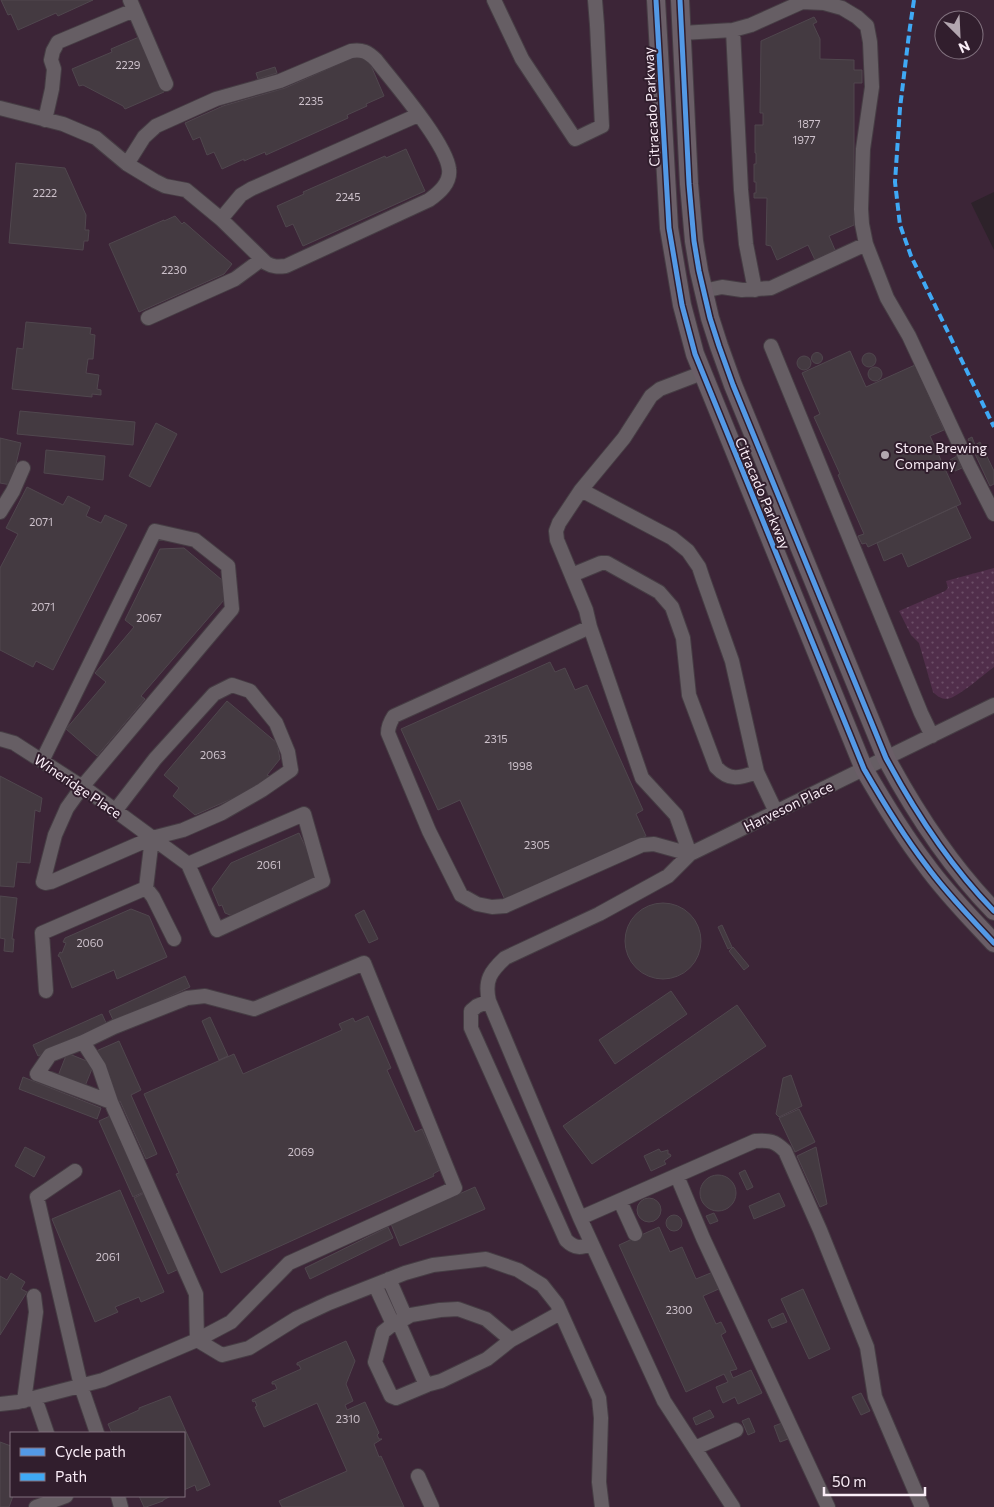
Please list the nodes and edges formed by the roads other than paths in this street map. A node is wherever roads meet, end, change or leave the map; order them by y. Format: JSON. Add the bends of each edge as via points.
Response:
{"nodes":[{"id":1,"x":494,"y":0,"type":"edge"},
{"id":2,"x":595,"y":0,"type":"edge"},
{"id":3,"x":656,"y":0,"type":"edge"},
{"id":4,"x":680,"y":0,"type":"edge"},
{"id":5,"x":132,"y":5,"type":"edge"},
{"id":6,"x":733,"y":30,"type":"junction"},
{"id":7,"x":682,"y":33,"type":"junction"},
{"id":8,"x":658,"y":34,"type":"junction"},
{"id":9,"x":166,"y":84,"type":"dead end"},
{"id":10,"x":0,"y":108,"type":"edge"},
{"id":11,"x":418,"y":115,"type":"junction"},
{"id":12,"x":45,"y":120,"type":"junction"},
{"id":13,"x":127,"y":164,"type":"junction"},
{"id":14,"x":222,"y":219,"type":"junction"},
{"id":15,"x":866,"y":244,"type":"junction"},
{"id":16,"x":262,"y":259,"type":"junction"},
{"id":17,"x":754,"y":290,"type":"junction"},
{"id":18,"x":703,"y":291,"type":"junction"},
{"id":19,"x":148,"y":318,"type":"dead end"},
{"id":20,"x":771,"y":346,"type":"dead end"},
{"id":21,"x":702,"y":373,"type":"junction"},
{"id":22,"x":23,"y":468,"type":"dead end"},
{"id":23,"x":581,"y":490,"type":"junction"},
{"id":24,"x":0,"y":512,"type":"edge"},
{"id":25,"x":994,"y":514,"type":"edge"},
{"id":26,"x":572,"y":575,"type":"junction"},
{"id":27,"x":590,"y":627,"type":"junction"},
{"id":28,"x":994,"y":705,"type":"edge"},
{"id":29,"x":932,"y":736,"type":"junction"},
{"id":30,"x":0,"y":738,"type":"edge"},
{"id":31,"x":886,"y":758,"type":"junction"},
{"id":32,"x":42,"y":761,"type":"junction"},
{"id":33,"x":864,"y":769,"type":"junction"},
{"id":34,"x":757,"y":772,"type":"junction"},
{"id":35,"x":82,"y":787,"type":"junction"},
{"id":36,"x":115,"y":811,"type":"junction"},
{"id":37,"x":776,"y":812,"type":"junction"},
{"id":38,"x":152,"y":838,"type":"junction"},
{"id":39,"x":690,"y":854,"type":"junction"},
{"id":40,"x":188,"y":864,"type":"junction"},
{"id":41,"x":146,"y":888,"type":"junction"},
{"id":42,"x":994,"y":911,"type":"edge"},
{"id":43,"x":174,"y":939,"type":"dead end"},
{"id":44,"x":994,"y":943,"type":"edge"},
{"id":45,"x":46,"y":991,"type":"dead end"},
{"id":46,"x":489,"y":1001,"type":"junction"},
{"id":47,"x":83,"y":1042,"type":"junction"},
{"id":48,"x":111,"y":1102,"type":"junction"},
{"id":49,"x":75,"y":1171,"type":"dead end"},
{"id":50,"x":677,"y":1176,"type":"junction"},
{"id":51,"x":620,"y":1201,"type":"junction"},
{"id":52,"x":580,"y":1218,"type":"junction"},
{"id":53,"x":635,"y":1234,"type":"dead end"},
{"id":54,"x":592,"y":1244,"type":"junction"},
{"id":55,"x":389,"y":1279,"type":"junction"},
{"id":56,"x":375,"y":1285,"type":"junction"},
{"id":57,"x":34,"y":1296,"type":"dead end"},
{"id":58,"x":560,"y":1312,"type":"junction"},
{"id":59,"x":399,"y":1321,"type":"junction"},
{"id":60,"x":197,"y":1340,"type":"junction"},
{"id":61,"x":511,"y":1340,"type":"junction"},
{"id":62,"x":427,"y":1385,"type":"junction"},
{"id":63,"x":81,"y":1386,"type":"junction"},
{"id":64,"x":30,"y":1399,"type":"junction"},
{"id":65,"x":0,"y":1404,"type":"edge"},
{"id":66,"x":736,"y":1430,"type":"dead end"},
{"id":67,"x":46,"y":1432,"type":"edge"},
{"id":68,"x":97,"y":1432,"type":"edge"},
{"id":69,"x":695,"y":1448,"type":"junction"},
{"id":70,"x":418,"y":1476,"type":"dead end"},
{"id":71,"x":63,"y":1497,"type":"edge"},
{"id":72,"x":36,"y":1507,"type":"edge"},
{"id":73,"x":432,"y":1507,"type":"edge"},
{"id":74,"x":602,"y":1507,"type":"edge"},
{"id":75,"x":733,"y":1507,"type":"edge"},
{"id":76,"x":828,"y":1507,"type":"edge"},
{"id":77,"x":922,"y":1507,"type":"edge"}],
"edges":[{"from":1,"to":2,"type":"street","via":[[522,59],[575,140],[602,126]]},
{"from":3,"to":8,"type":"main road","name":"Citracado Parkway"},
{"from":4,"to":7,"type":"main road","name":"Citracado Parkway"},
{"from":5,"to":9,"type":"street"},
{"from":5,"to":12,"type":"street","via":[[58,42],[51,60],[54,69]]},
{"from":6,"to":7,"type":"street"},
{"from":6,"to":15,"type":"street","via":[[802,2],[842,8],[867,26],[872,86],[863,149],[861,209]]},
{"from":6,"to":17,"type":"street","via":[[741,190]]},
{"from":7,"to":8,"type":"main road"},
{"from":7,"to":18,"type":"main road","name":"Citracado Parkway","via":[[689,184]]},
{"from":8,"to":21,"type":"main road","name":"Citracado Parkway","via":[[672,250],[682,305]]},
{"from":10,"to":12,"type":"street"},
{"from":11,"to":13,"type":"street","via":[[369,53],[351,51],[280,82],[216,99],[156,126],[144,137]]},
{"from":11,"to":14,"type":"street","via":[[250,189]]},
{"from":11,"to":16,"type":"street","via":[[441,148],[450,170],[440,192],[430,200],[286,266],[272,266]]},
{"from":12,"to":13,"type":"street","via":[[96,138]]},
{"from":13,"to":14,"type":"street","via":[[165,186],[186,190]]},
{"from":14,"to":16,"type":"street"},
{"from":15,"to":17,"type":"street","via":[[771,288]]},
{"from":15,"to":25,"type":"street","via":[[887,298],[909,336]]},
{"from":16,"to":19,"type":"street","via":[[235,279]]},
{"from":17,"to":18,"type":"street","via":[[722,287]]},
{"from":18,"to":31,"type":"main road","name":"Citracado Parkway","via":[[733,385]]},
{"from":20,"to":29,"type":"street"},
{"from":21,"to":23,"type":"street","via":[[660,389],[652,396],[624,438]]},
{"from":21,"to":33,"type":"main road","name":"Citracado Parkway"},
{"from":22,"to":24,"type":"street"},
{"from":23,"to":26,"type":"street","via":[[556,531]]},
{"from":23,"to":34,"type":"street","via":[[672,538],[694,559],[730,653]]},
{"from":26,"to":27,"type":"street"},
{"from":26,"to":34,"type":"street","via":[[607,563],[659,592],[667,600],[682,638],[689,695],[716,767],[734,778]]},
{"from":27,"to":39,"type":"street","via":[[642,778],[676,816]]},
{"from":27,"to":39,"type":"street","via":[[394,716],[390,721],[388,733],[429,831],[461,895],[477,904],[492,907],[505,906],[642,845],[654,844]]},
{"from":28,"to":29,"type":"street","name":"Harveson Place"},
{"from":29,"to":31,"type":"street","name":"Harveson Place"},
{"from":30,"to":32,"type":"street","name":"Wineridge Place"},
{"from":31,"to":33,"type":"street","name":"Harveson Place"},
{"from":31,"to":42,"type":"main road","name":"Citracado Parkway","via":[[924,822]]},
{"from":32,"to":35,"type":"street","name":"Wineridge Place"},
{"from":32,"to":35,"type":"street","via":[[155,530],[195,540],[228,566],[232,609]]},
{"from":33,"to":37,"type":"street","name":"Harveson Place"},
{"from":33,"to":44,"type":"main road","name":"Citracado Parkway","via":[[926,867]]},
{"from":34,"to":37,"type":"street"},
{"from":35,"to":36,"type":"street","name":"Wineridge Place"},
{"from":35,"to":38,"type":"street","via":[[55,835],[43,882],[51,882]]},
{"from":36,"to":38,"type":"street","name":"Wineridge Place"},
{"from":36,"to":38,"type":"street","via":[[155,759],[214,694],[232,685],[250,691],[276,723],[292,770],[222,813],[183,830]]},
{"from":37,"to":39,"type":"street","name":"Harveson Place"},
{"from":38,"to":40,"type":"street","name":"Wineridge Place"},
{"from":38,"to":41,"type":"street"},
{"from":39,"to":46,"type":"street","name":"Harveson Place","via":[[668,876],[599,914],[506,958],[487,983]]},
{"from":40,"to":40,"type":"street","via":[[217,930],[323,880],[304,814]]},
{"from":41,"to":43,"type":"street"},
{"from":41,"to":45,"type":"street","via":[[42,934]]},
{"from":46,"to":52,"type":"street"},
{"from":46,"to":54,"type":"street","via":[[471,1010],[471,1028],[566,1240],[576,1248]]},
{"from":47,"to":48,"type":"street","via":[[99,1067]]},
{"from":47,"to":48,"type":"street","via":[[50,1055],[36,1074]]},
{"from":47,"to":60,"type":"street","via":[[114,1026],[187,998],[205,996],[254,1009],[364,962],[455,1188],[289,1263],[231,1322]]},
{"from":48,"to":60,"type":"street","via":[[196,1294]]},
{"from":49,"to":63,"type":"street","via":[[37,1197]]},
{"from":50,"to":51,"type":"street"},
{"from":50,"to":76,"type":"street"},
{"from":50,"to":77,"type":"street","via":[[756,1141],[778,1143],[785,1151],[866,1347],[875,1397]]},
{"from":51,"to":52,"type":"street"},
{"from":51,"to":53,"type":"street"},
{"from":52,"to":54,"type":"street"},
{"from":54,"to":69,"type":"street","via":[[664,1401]]},
{"from":55,"to":56,"type":"street"},
{"from":55,"to":58,"type":"street","via":[[433,1265],[486,1258],[518,1270],[542,1285]]},
{"from":55,"to":59,"type":"street"},
{"from":56,"to":59,"type":"street"},
{"from":56,"to":60,"type":"street","via":[[297,1318],[244,1350],[222,1355]]},
{"from":57,"to":64,"type":"street","via":[[36,1312]]},
{"from":58,"to":61,"type":"street"},
{"from":58,"to":74,"type":"street","via":[[599,1398]]},
{"from":59,"to":61,"type":"street","via":[[411,1315],[458,1309],[486,1319]]},
{"from":59,"to":62,"type":"street"},
{"from":59,"to":62,"type":"street","via":[[383,1332],[375,1362],[391,1396],[396,1398]]},
{"from":60,"to":63,"type":"street"},
{"from":61,"to":62,"type":"street","via":[[487,1359]]},
{"from":63,"to":64,"type":"street"},
{"from":63,"to":68,"type":"street"},
{"from":64,"to":65,"type":"street"},
{"from":64,"to":67,"type":"street"},
{"from":66,"to":69,"type":"street"},
{"from":69,"to":75,"type":"street"},
{"from":70,"to":73,"type":"street"},
{"from":71,"to":72,"type":"street"}]}
